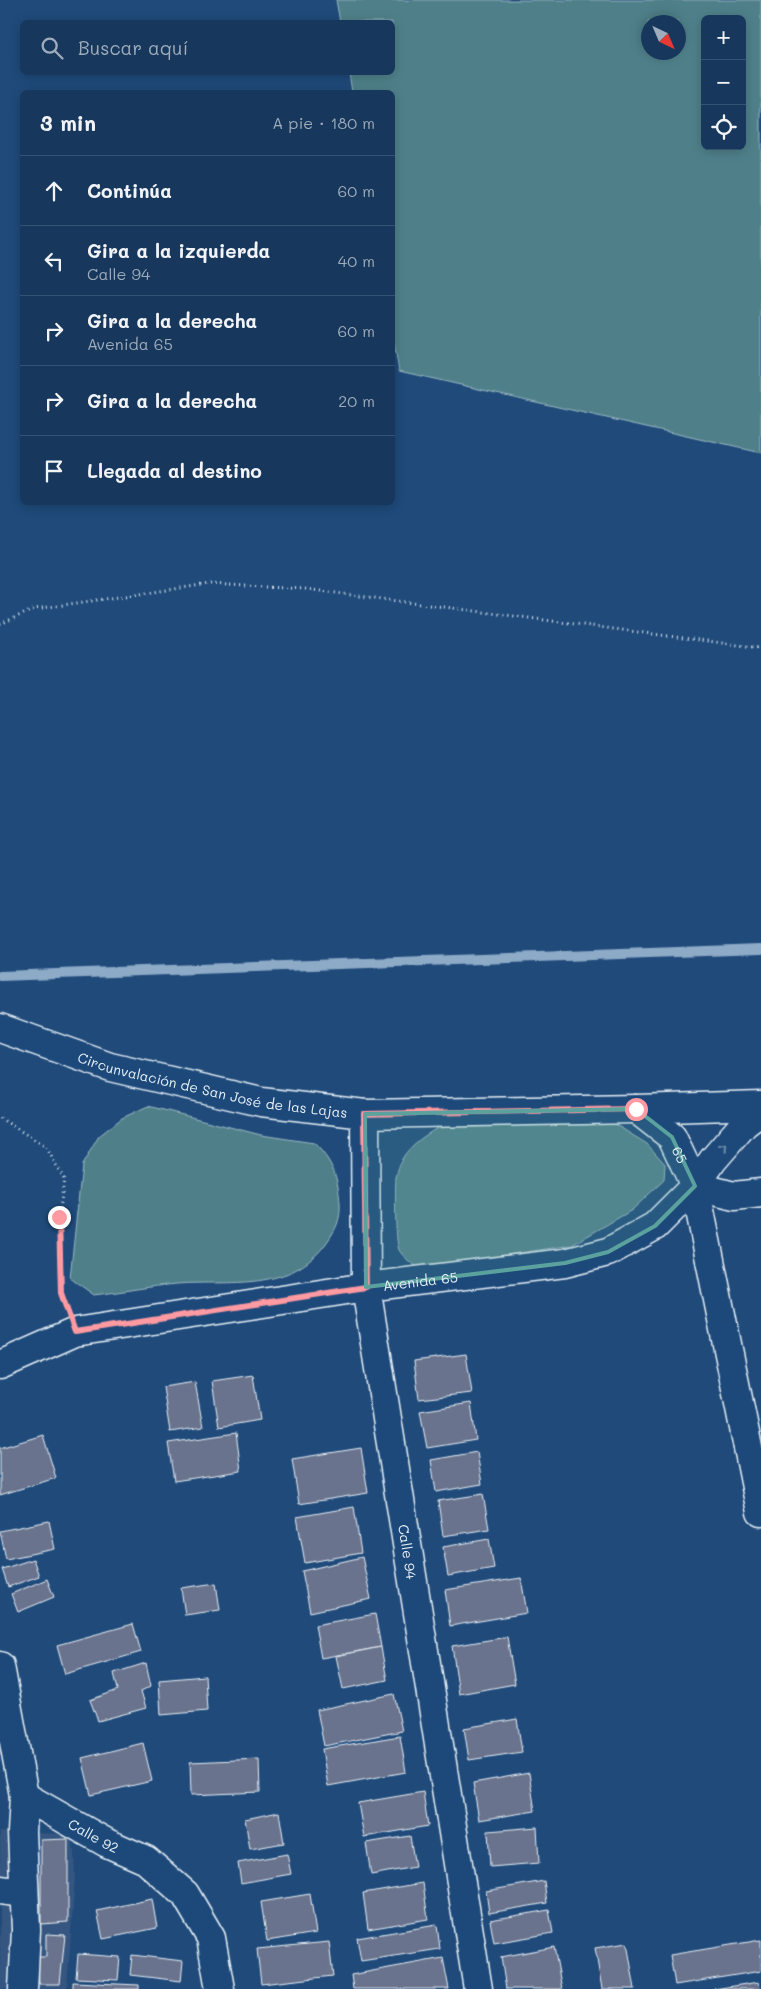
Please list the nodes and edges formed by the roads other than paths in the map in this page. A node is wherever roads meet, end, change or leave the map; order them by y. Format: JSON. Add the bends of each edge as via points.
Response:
{"nodes":[{"id":1,"x":0,"y":1028,"type":"edge"},
{"id":2,"x":761,"y":1105,"type":"edge"},
{"id":3,"x":636,"y":1109,"type":"junction"},
{"id":4,"x":761,"y":1111,"type":"edge"},
{"id":5,"x":364,"y":1114,"type":"junction"},
{"id":6,"x":695,"y":1186,"type":"junction"},
{"id":7,"x":761,"y":1193,"type":"edge"},
{"id":8,"x":366,"y":1287,"type":"junction"},
{"id":9,"x":0,"y":1365,"type":"edge"},
{"id":10,"x":761,"y":1512,"type":"edge"},
{"id":11,"x":0,"y":1666,"type":"edge"},
{"id":12,"x":24,"y":1796,"type":"junction"},
{"id":13,"x":12,"y":1892,"type":"edge"},
{"id":14,"x":23,"y":1989,"type":"edge"},
{"id":15,"x":220,"y":1989,"type":"edge"},
{"id":16,"x":478,"y":1989,"type":"edge"}],
"edges":[{"from":1,"to":5,"type":"street","name":"Circunvalación de San José de las Lajas","via":[[110,1067],[261,1102]]},
{"from":2,"to":3,"type":"street","name":"Circunvalación de San José de las Lajas"},
{"from":3,"to":5,"type":"street","name":"Circunvalación de San José de las Lajas"},
{"from":3,"to":6,"type":"street","name":"65","via":[[672,1138]]},
{"from":6,"to":4,"type":"street","name":"Avenida 65","one_way":true,"via":[[712,1160],[744,1124]]},
{"from":5,"to":8,"type":"street","name":"Calle 94"},
{"from":6,"to":7,"type":"street","via":[[734,1196]]},
{"from":6,"to":8,"type":"street","name":"Avenida 65","via":[[655,1226],[608,1252],[565,1263]]},
{"from":6,"to":10,"type":"street","name":"65"},
{"from":8,"to":9,"type":"street","name":"Avenida 65","via":[[75,1332]]},
{"from":8,"to":16,"type":"street","name":"Calle 94"},
{"from":11,"to":12,"type":"street"},
{"from":12,"to":13,"type":"street"},
{"from":12,"to":15,"type":"street","name":"Calle 92","via":[[107,1843],[146,1860],[185,1894],[211,1938]]},
{"from":13,"to":14,"type":"street","via":[[26,1930]]}]}
